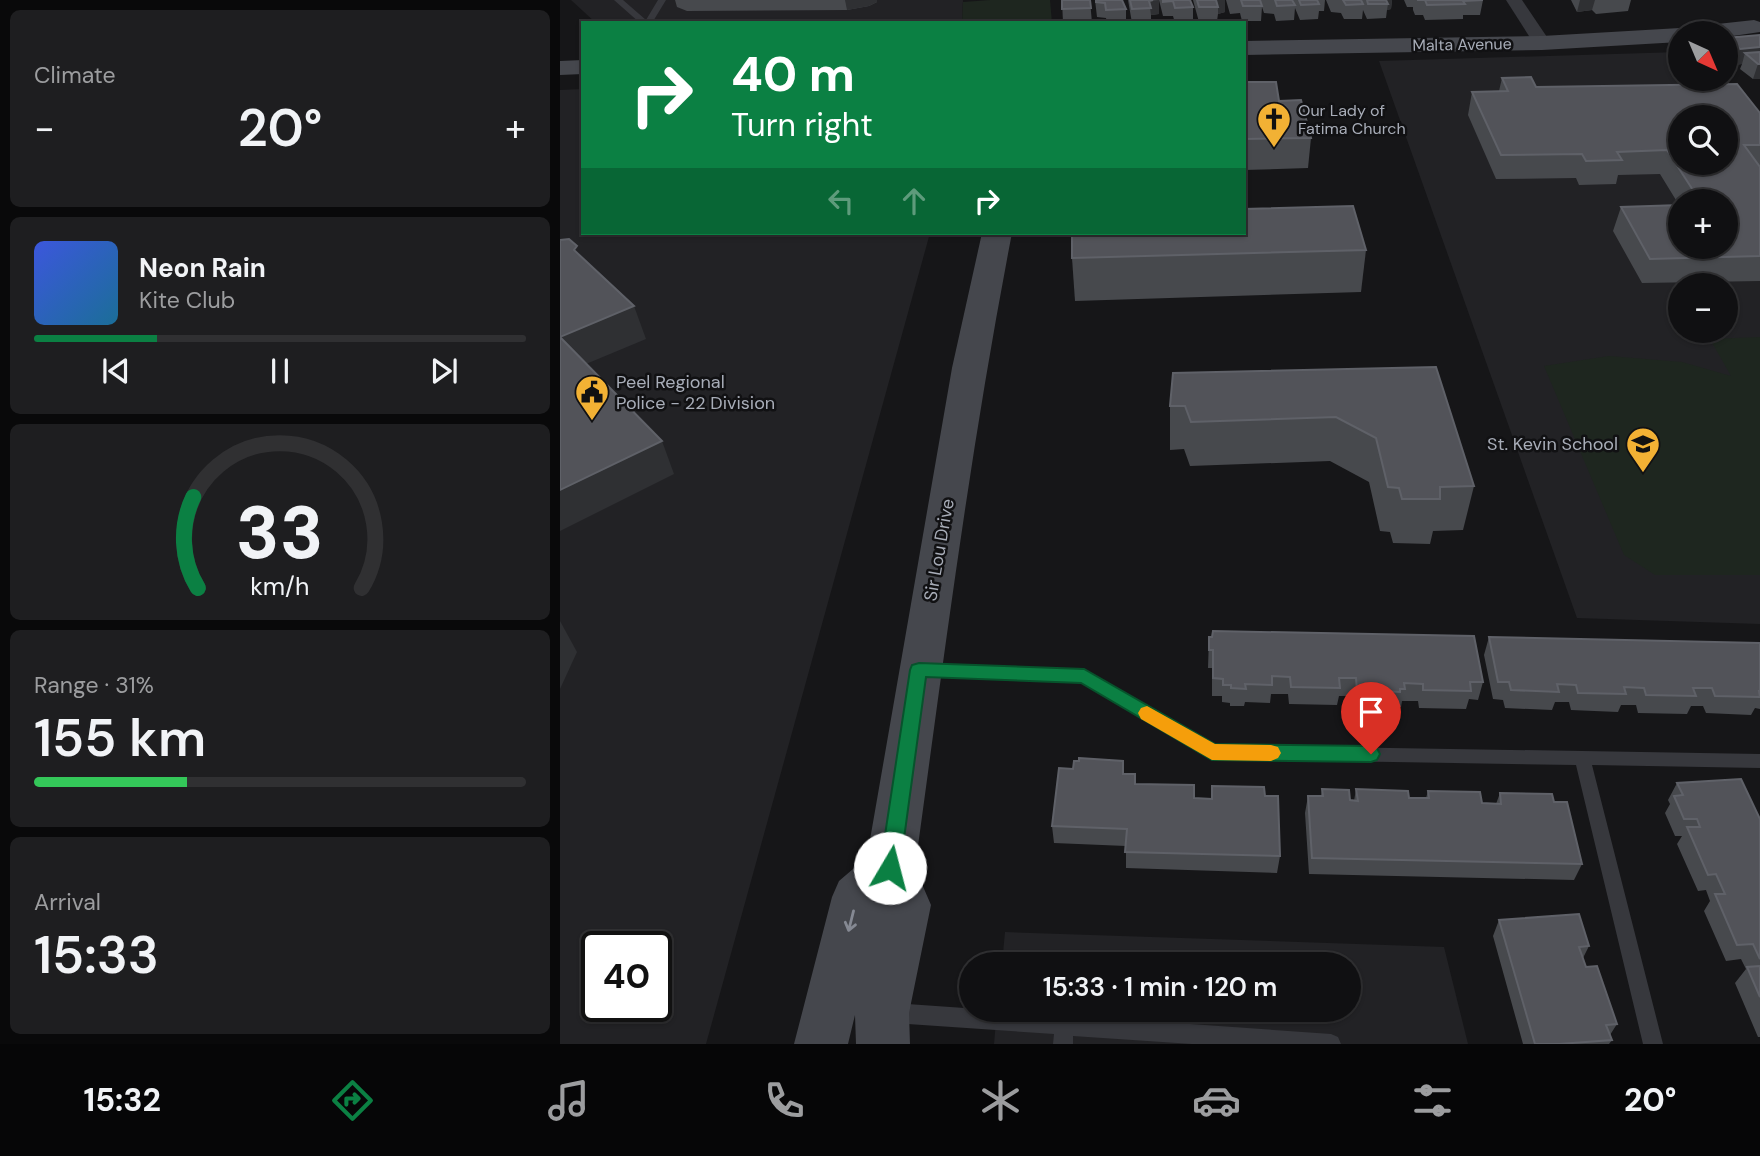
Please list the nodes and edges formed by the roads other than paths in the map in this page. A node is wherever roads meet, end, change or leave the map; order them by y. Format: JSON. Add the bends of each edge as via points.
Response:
{"nodes":[{"id":1,"x":618,"y":0,"type":"edge"},
{"id":2,"x":662,"y":0,"type":"edge"},
{"id":3,"x":1514,"y":0,"type":"edge"},
{"id":4,"x":644,"y":21,"type":"edge"},
{"id":5,"x":648,"y":21,"type":"edge"},
{"id":6,"x":1757,"y":27,"type":"edge"},
{"id":7,"x":1738,"y":29,"type":"edge"},
{"id":8,"x":1668,"y":36,"type":"edge"},
{"id":9,"x":1542,"y":43,"type":"junction"},
{"id":10,"x":1246,"y":48,"type":"edge"},
{"id":11,"x":581,"y":67,"type":"edge"},
{"id":12,"x":560,"y":68,"type":"edge"},
{"id":13,"x":997,"y":235,"type":"edge"},
{"id":14,"x":919,"y":670,"type":"junction"},
{"id":15,"x":1582,"y":757,"type":"junction"},
{"id":16,"x":1760,"y":761,"type":"edge"},
{"id":17,"x":890,"y":868,"type":"junction"},
{"id":18,"x":883,"y":1028,"type":"edge"},
{"id":19,"x":1063,"y":1034,"type":"edge"},
{"id":20,"x":821,"y":1044,"type":"edge"},
{"id":21,"x":1331,"y":1044,"type":"edge"},
{"id":22,"x":1653,"y":1044,"type":"edge"}],
"edges":[{"from":1,"to":4,"type":"lane"},
{"from":2,"to":5,"type":"lane"},
{"from":3,"to":9,"type":"street"},
{"from":6,"to":7,"type":"street"},
{"from":8,"to":9,"type":"street","name":"Malta Avenue"},
{"from":9,"to":10,"type":"street","name":"Malta Avenue"},
{"from":11,"to":12,"type":"street"},
{"from":13,"to":14,"type":"street","name":"Sir Lou Drive"},
{"from":14,"to":15,"type":"lane","via":[[1084,676],[1212,752]]},
{"from":14,"to":17,"type":"street","name":"Sir Lou Drive"},
{"from":15,"to":16,"type":"lane"},
{"from":15,"to":22,"type":"lane"},
{"from":17,"to":18,"type":"street","via":[[906,905]]},
{"from":17,"to":20,"type":"street","one_way":true,"via":[[857,897]]},
{"from":18,"to":19,"type":"lane"},
{"from":19,"to":21,"type":"lane"}]}
